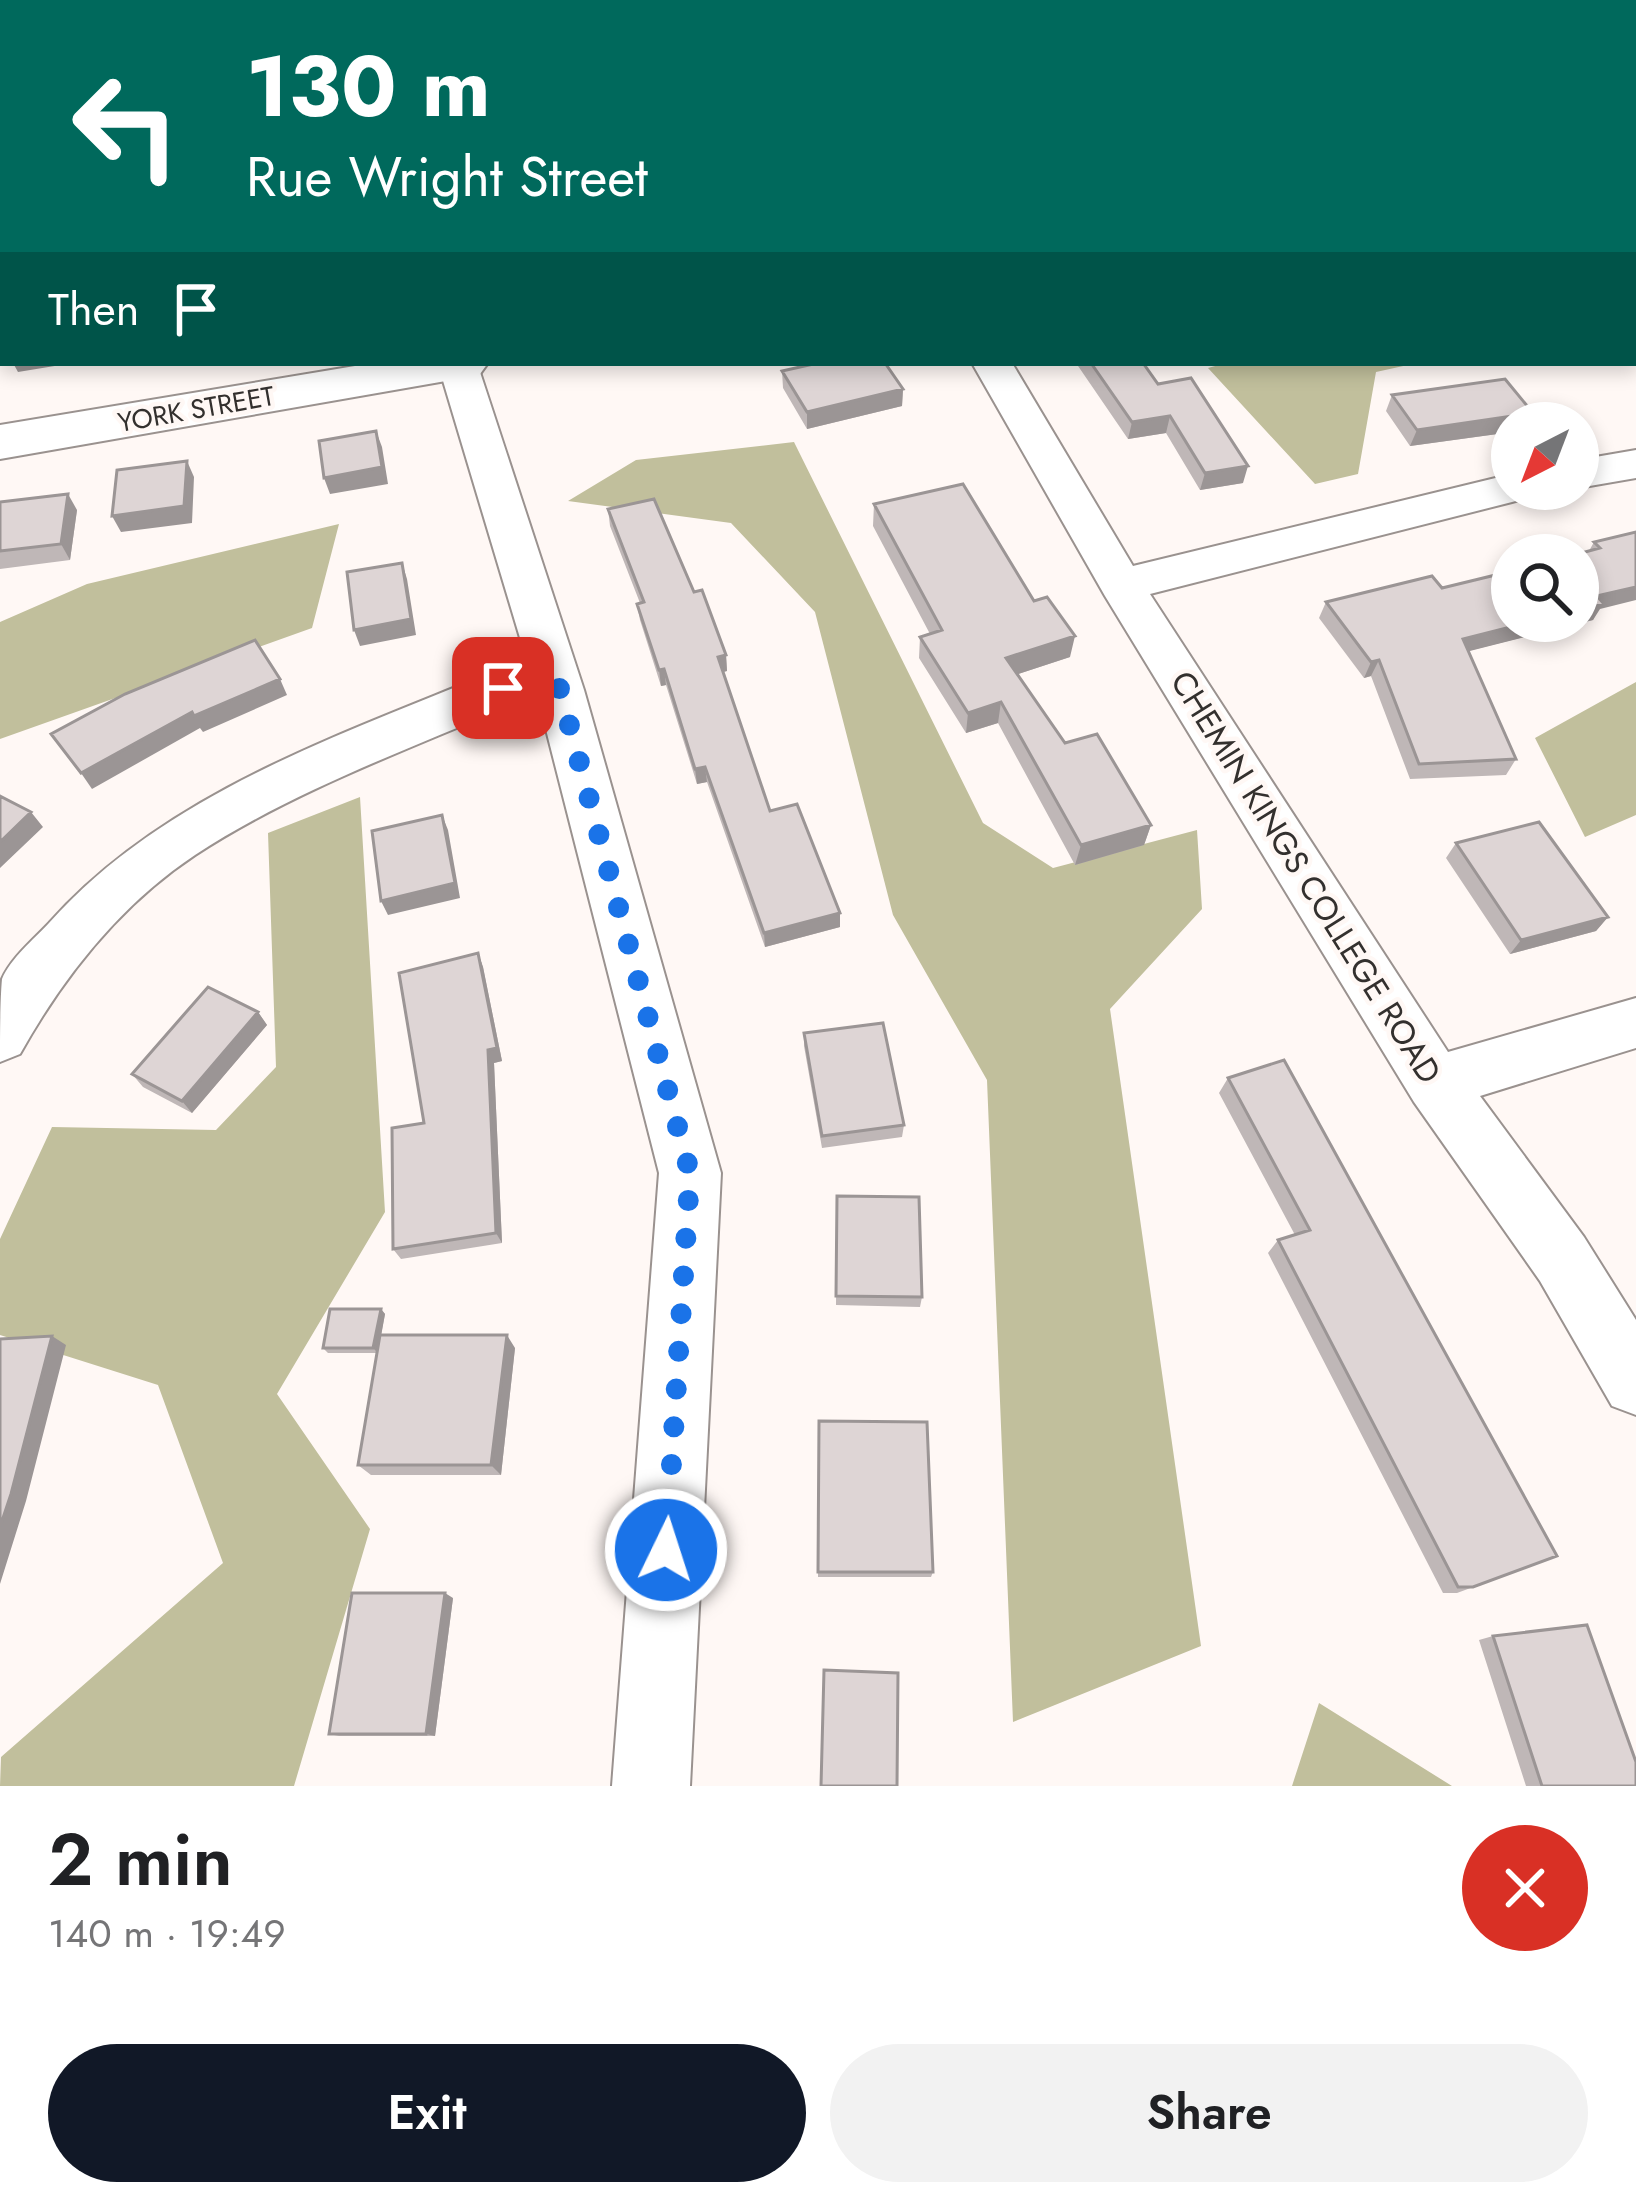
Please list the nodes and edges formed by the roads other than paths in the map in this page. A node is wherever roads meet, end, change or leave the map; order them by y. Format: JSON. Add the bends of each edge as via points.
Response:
{"nodes":[{"id":1,"x":443,"y":366,"type":"edge"},
{"id":2,"x":461,"y":366,"type":"edge"},
{"id":3,"x":994,"y":366,"type":"edge"},
{"id":4,"x":0,"y":442,"type":"edge"},
{"id":5,"x":1636,"y":464,"type":"edge"},
{"id":6,"x":1599,"y":470,"type":"edge"},
{"id":7,"x":1491,"y":493,"type":"edge"},
{"id":8,"x":1121,"y":584,"type":"junction"},
{"id":9,"x":551,"y":667,"type":"junction"},
{"id":10,"x":1636,"y":1023,"type":"edge"},
{"id":11,"x":0,"y":1036,"type":"edge"},
{"id":12,"x":1435,"y":1082,"type":"junction"},
{"id":13,"x":1636,"y":1382,"type":"edge"},
{"id":14,"x":651,"y":1786,"type":"edge"}],
"edges":[{"from":1,"to":4,"type":"street","name":"YORK STREET"},
{"from":2,"to":9,"type":"street"},
{"from":3,"to":8,"type":"street","name":"CHEMIN KINGS COLLEGE ROAD"},
{"from":5,"to":6,"type":"street"},
{"from":7,"to":8,"type":"street"},
{"from":8,"to":12,"type":"street","name":"CHEMIN KINGS COLLEGE ROAD"},
{"from":9,"to":11,"type":"street","via":[[252,798],[176,841],[104,898],[30,983]]},
{"from":9,"to":14,"type":"street","via":[[690,1173]]},
{"from":10,"to":12,"type":"street"},
{"from":12,"to":13,"type":"street","name":"CHEMIN KINGS COLLEGE ROAD","via":[[1562,1259]]}]}
